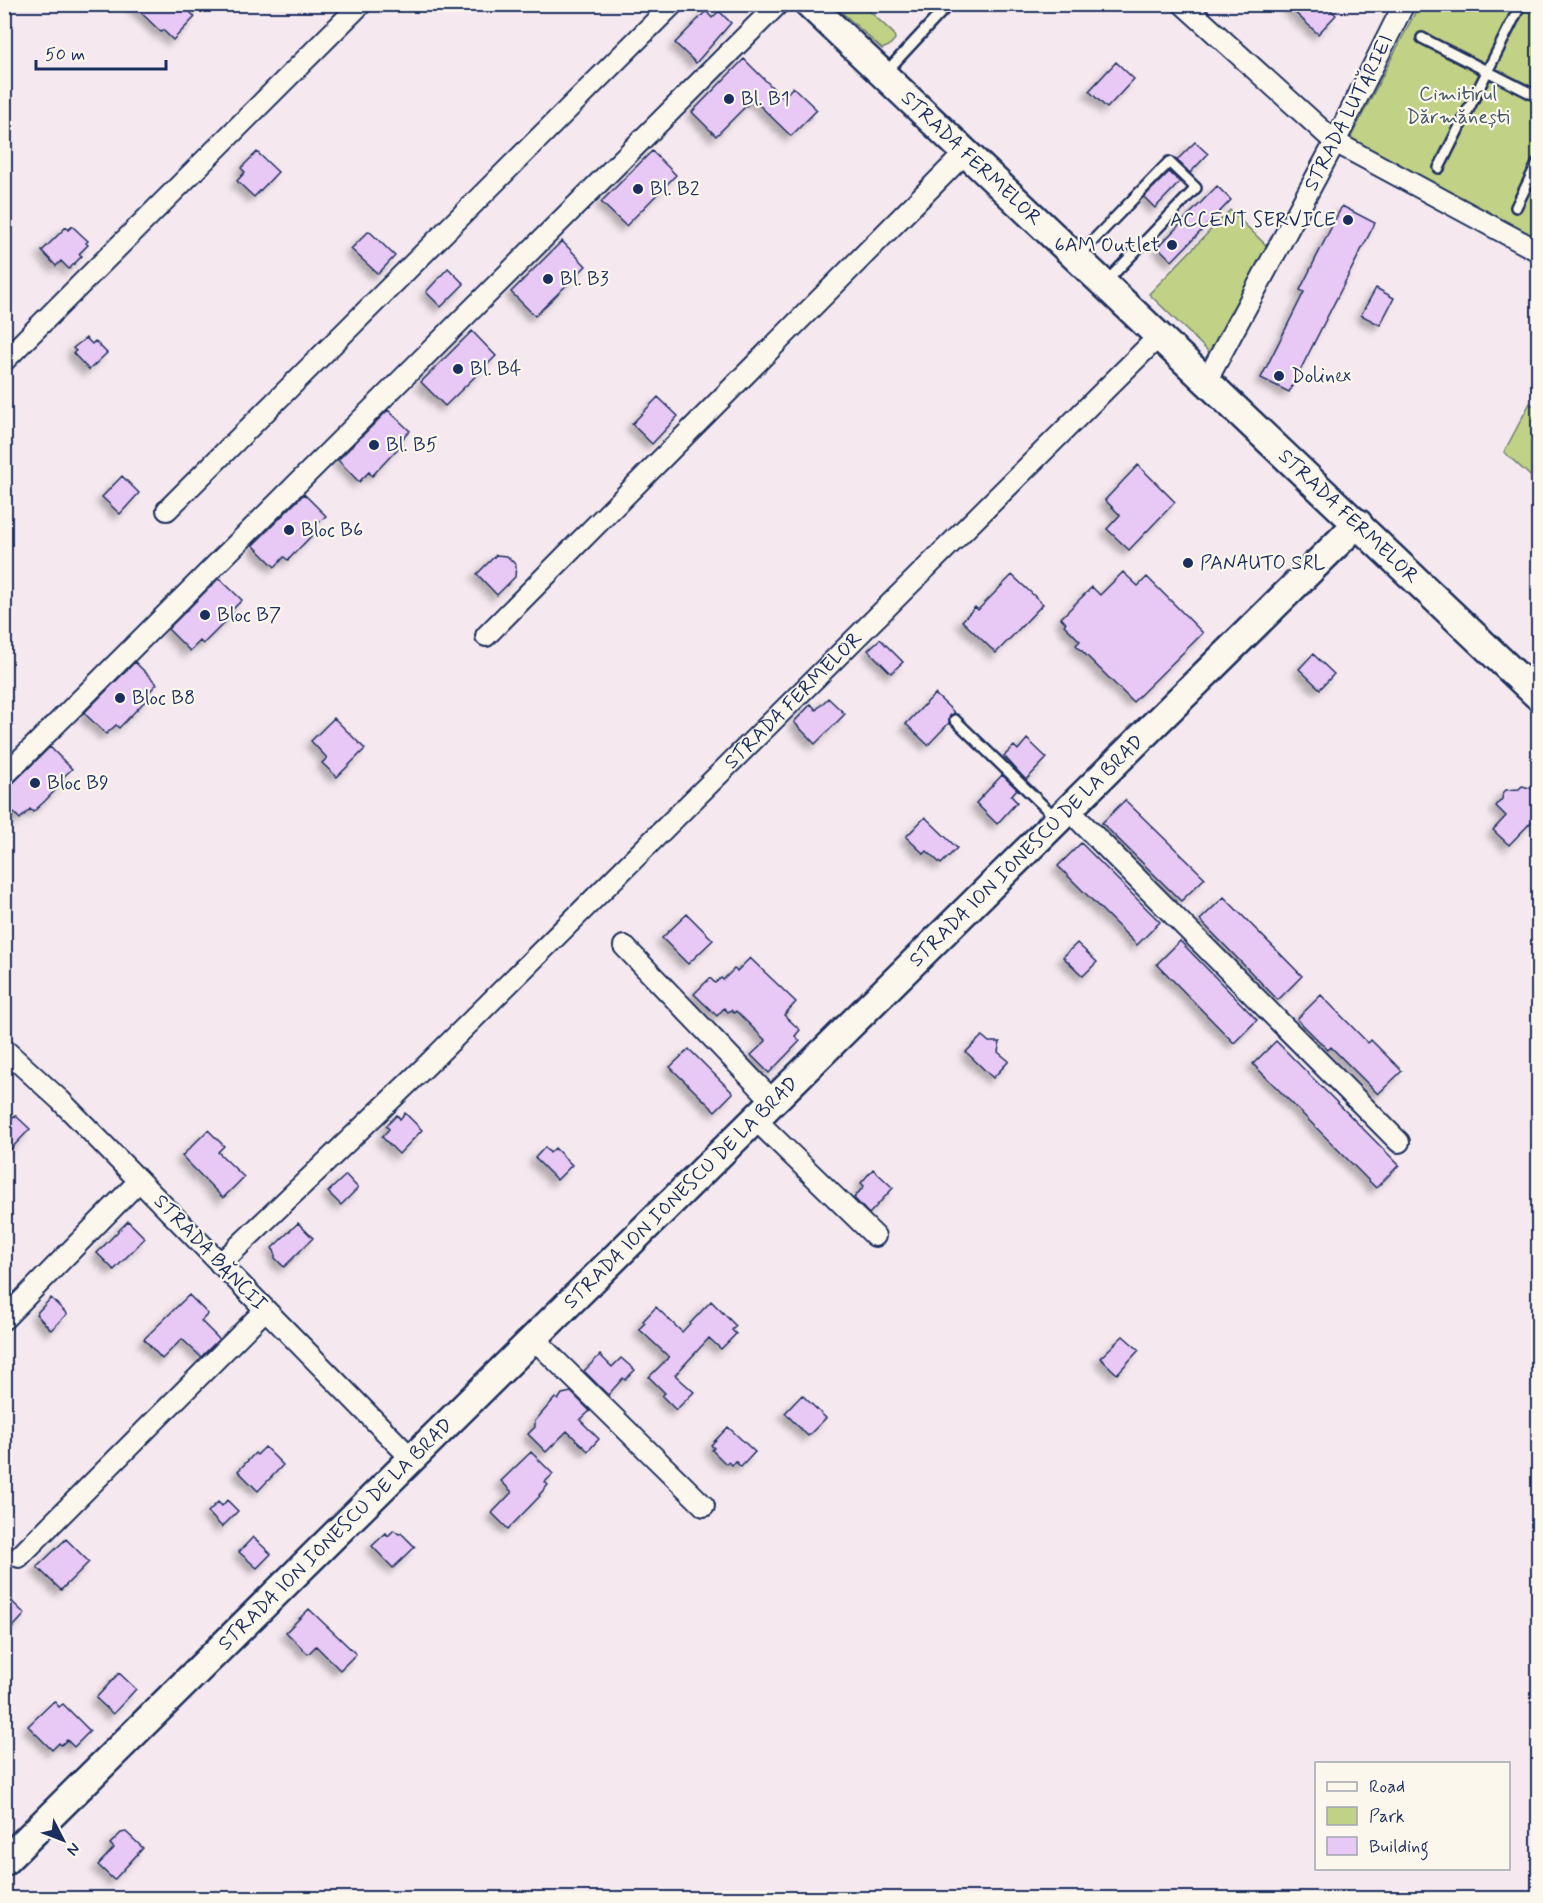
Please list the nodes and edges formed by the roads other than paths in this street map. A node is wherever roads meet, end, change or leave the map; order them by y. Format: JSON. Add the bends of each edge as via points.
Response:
{"nodes":[{"id":1,"x":361,"y":4,"type":"edge"},
{"id":2,"x":674,"y":4,"type":"edge"},
{"id":3,"x":778,"y":4,"type":"edge"},
{"id":4,"x":809,"y":4,"type":"edge"},
{"id":5,"x":949,"y":4,"type":"edge"},
{"id":6,"x":1183,"y":4,"type":"edge"},
{"id":7,"x":1404,"y":4,"type":"edge"},
{"id":8,"x":1521,"y":4,"type":"edge"},
{"id":9,"x":1422,"y":38,"type":"dead end"},
{"id":10,"x":1487,"y":71,"type":"junction"},
{"id":11,"x":883,"y":75,"type":"junction"},
{"id":12,"x":1539,"y":97,"type":"edge"},
{"id":13,"x":1335,"y":142,"type":"junction"},
{"id":14,"x":965,"y":153,"type":"junction"},
{"id":15,"x":1539,"y":162,"type":"edge"},
{"id":16,"x":1439,"y":168,"type":"dead end"},
{"id":17,"x":1516,"y":207,"type":"dead end"},
{"id":18,"x":1539,"y":251,"type":"edge"},
{"id":19,"x":1076,"y":257,"type":"junction"},
{"id":20,"x":1104,"y":283,"type":"junction"},
{"id":21,"x":1160,"y":335,"type":"junction"},
{"id":22,"x":4,"y":361,"type":"edge"},
{"id":23,"x":1207,"y":380,"type":"junction"},
{"id":24,"x":167,"y":510,"type":"dead end"},
{"id":25,"x":1358,"y":523,"type":"junction"},
{"id":26,"x":486,"y":636,"type":"dead end"},
{"id":27,"x":1539,"y":696,"type":"edge"},
{"id":28,"x":955,"y":720,"type":"dead end"},
{"id":29,"x":4,"y":776,"type":"edge"},
{"id":30,"x":1064,"y":815,"type":"junction"},
{"id":31,"x":624,"y":946,"type":"dead end"},
{"id":32,"x":4,"y":1049,"type":"edge"},
{"id":33,"x":765,"y":1111,"type":"junction"},
{"id":34,"x":1399,"y":1142,"type":"dead end"},
{"id":35,"x":139,"y":1181,"type":"junction"},
{"id":36,"x":875,"y":1236,"type":"dead end"},
{"id":37,"x":220,"y":1264,"type":"junction"},
{"id":38,"x":265,"y":1310,"type":"junction"},
{"id":39,"x":4,"y":1319,"type":"edge"},
{"id":40,"x":534,"y":1339,"type":"junction"},
{"id":41,"x":413,"y":1460,"type":"junction"},
{"id":42,"x":704,"y":1506,"type":"dead end"},
{"id":43,"x":18,"y":1557,"type":"dead end"},
{"id":44,"x":4,"y":1862,"type":"edge"}],
"edges":[{"from":1,"to":22,"type":"street"},
{"from":2,"to":24,"type":"street"},
{"from":3,"to":29,"type":"street"},
{"from":4,"to":11,"type":"street","name":"STRADA FERMELOR"},
{"from":5,"to":11,"type":"lane"},
{"from":6,"to":13,"type":"street"},
{"from":7,"to":13,"type":"street","name":"STRADA LUTĂRIEI"},
{"from":8,"to":10,"type":"lane"},
{"from":9,"to":10,"type":"lane"},
{"from":10,"to":12,"type":"lane"},
{"from":10,"to":16,"type":"lane"},
{"from":11,"to":14,"type":"street","name":"STRADA FERMELOR"},
{"from":13,"to":18,"type":"street"},
{"from":13,"to":23,"type":"street","name":"STRADA LUTĂRIEI"},
{"from":14,"to":19,"type":"street","name":"STRADA FERMELOR"},
{"from":14,"to":26,"type":"street"},
{"from":15,"to":17,"type":"lane"},
{"from":19,"to":20,"type":"street","name":"STRADA FERMELOR"},
{"from":19,"to":20,"type":"lane","via":[[1169,162],[1196,188]]},
{"from":20,"to":21,"type":"street","name":"STRADA FERMELOR"},
{"from":21,"to":23,"type":"street","name":"STRADA FERMELOR"},
{"from":21,"to":37,"type":"street","name":"STRADA FERMELOR","via":[[426,1066]]},
{"from":23,"to":25,"type":"street","name":"STRADA FERMELOR"},
{"from":25,"to":27,"type":"street","name":"STRADA FERMELOR"},
{"from":25,"to":30,"type":"street","name":"STRADA ION IONESCU DE LA BRAD"},
{"from":28,"to":30,"type":"lane"},
{"from":30,"to":33,"type":"street","name":"STRADA ION IONESCU DE LA BRAD"},
{"from":30,"to":34,"type":"street"},
{"from":31,"to":33,"type":"street"},
{"from":32,"to":35,"type":"street","name":"STRADA BĂNCII"},
{"from":33,"to":36,"type":"street"},
{"from":33,"to":40,"type":"street","name":"STRADA ION IONESCU DE LA BRAD"},
{"from":35,"to":37,"type":"street","name":"STRADA BĂNCII"},
{"from":35,"to":39,"type":"street"},
{"from":37,"to":38,"type":"street","name":"STRADA BĂNCII"},
{"from":38,"to":41,"type":"street","name":"STRADA BĂNCII"},
{"from":38,"to":43,"type":"street"},
{"from":40,"to":41,"type":"street","name":"STRADA ION IONESCU DE LA BRAD"},
{"from":40,"to":42,"type":"street"},
{"from":41,"to":44,"type":"street","name":"STRADA ION IONESCU DE LA BRAD"}]}
